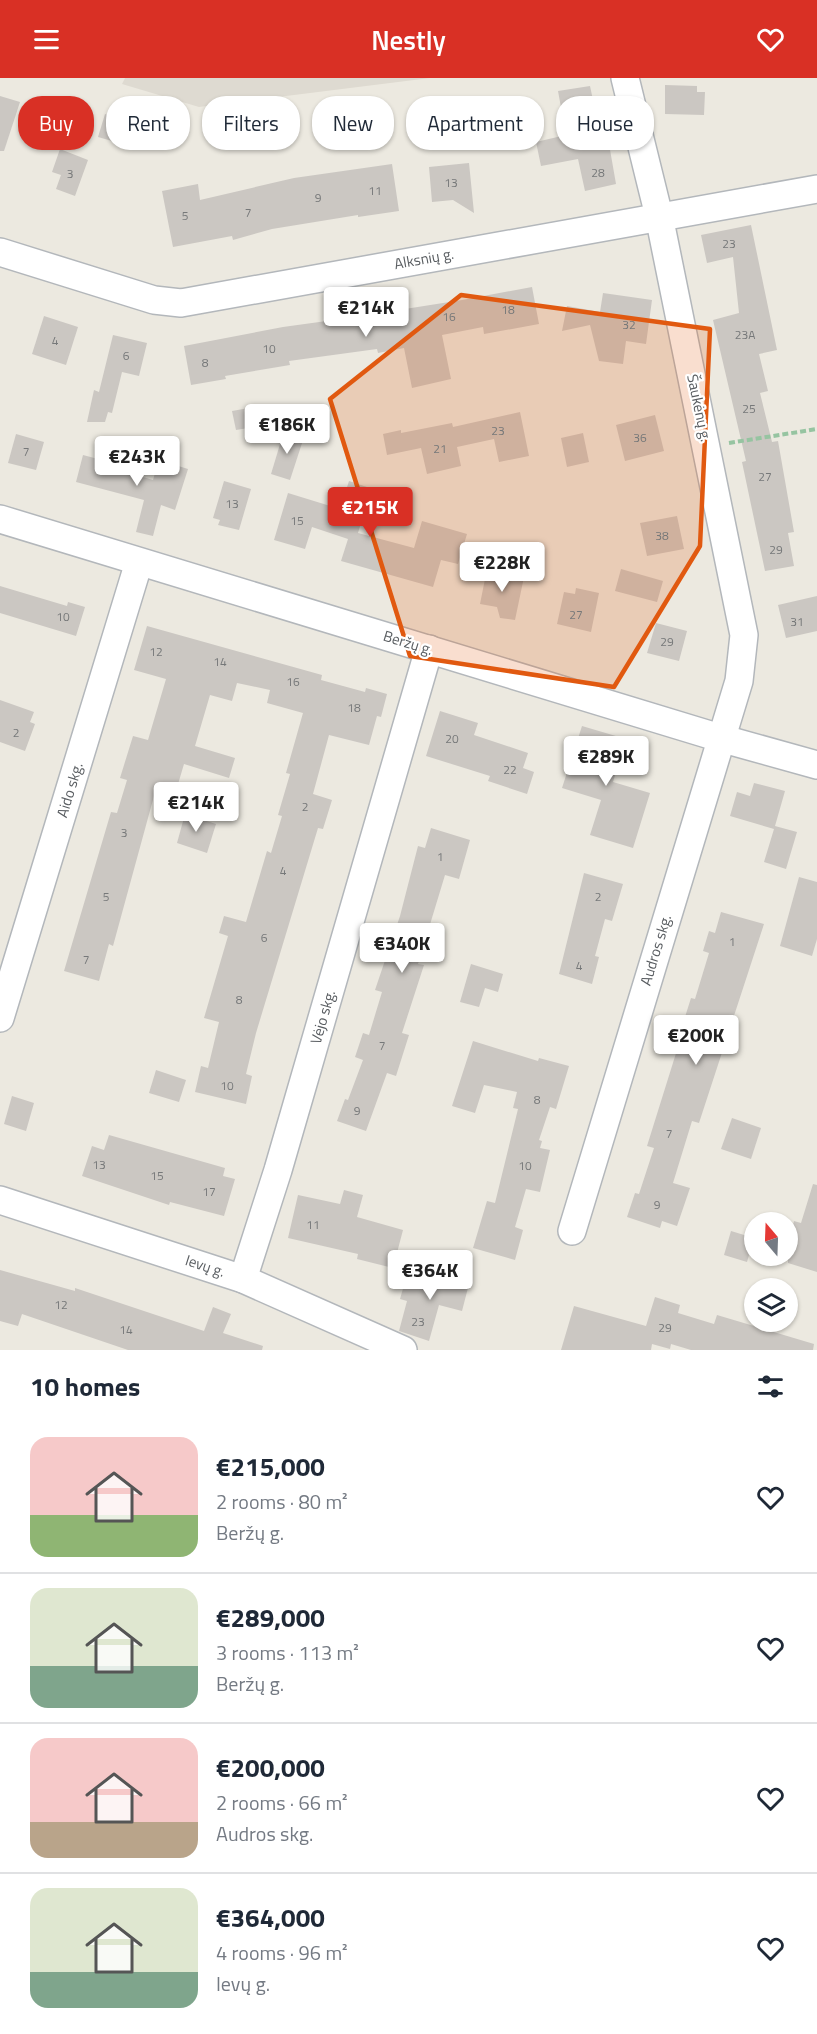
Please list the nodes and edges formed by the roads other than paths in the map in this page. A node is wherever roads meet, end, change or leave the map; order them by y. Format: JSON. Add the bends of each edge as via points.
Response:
{"nodes":[{"id":1,"x":624,"y":78,"type":"edge"},
{"id":2,"x":817,"y":189,"type":"edge"},
{"id":3,"x":659,"y":216,"type":"junction"},
{"id":4,"x":0,"y":252,"type":"edge"},
{"id":5,"x":0,"y":519,"type":"edge"},
{"id":6,"x":139,"y":562,"type":"junction"},
{"id":7,"x":429,"y":649,"type":"junction"},
{"id":8,"x":720,"y":738,"type":"junction"},
{"id":9,"x":817,"y":765,"type":"edge"},
{"id":10,"x":0,"y":1018,"type":"edge"},
{"id":11,"x":0,"y":1200,"type":"edge"},
{"id":12,"x":572,"y":1231,"type":"dead end"},
{"id":13,"x":243,"y":1279,"type":"junction"},
{"id":14,"x":403,"y":1350,"type":"edge"}],
"edges":[{"from":1,"to":3,"type":"street","name":"Šaukėnų g."},
{"from":2,"to":3,"type":"street","name":"Alksnių g."},
{"from":3,"to":4,"type":"street","name":"Alksnių g.","via":[[181,303],[154,300]]},
{"from":3,"to":8,"type":"street","name":"Šaukėnų g.","via":[[744,635],[739,681]]},
{"from":5,"to":6,"type":"street","name":"Beržų g."},
{"from":6,"to":7,"type":"street","name":"Beržų g."},
{"from":6,"to":10,"type":"street","name":"Aido skg."},
{"from":7,"to":8,"type":"street","name":"Beržų g."},
{"from":7,"to":13,"type":"street","name":"Vėjo skg.","via":[[279,1170]]},
{"from":8,"to":9,"type":"street","name":"Beržų g."},
{"from":8,"to":12,"type":"street","name":"Audros skg."},
{"from":11,"to":13,"type":"street","name":"Ievų g."},
{"from":13,"to":14,"type":"street","name":"Ievų g."}]}
